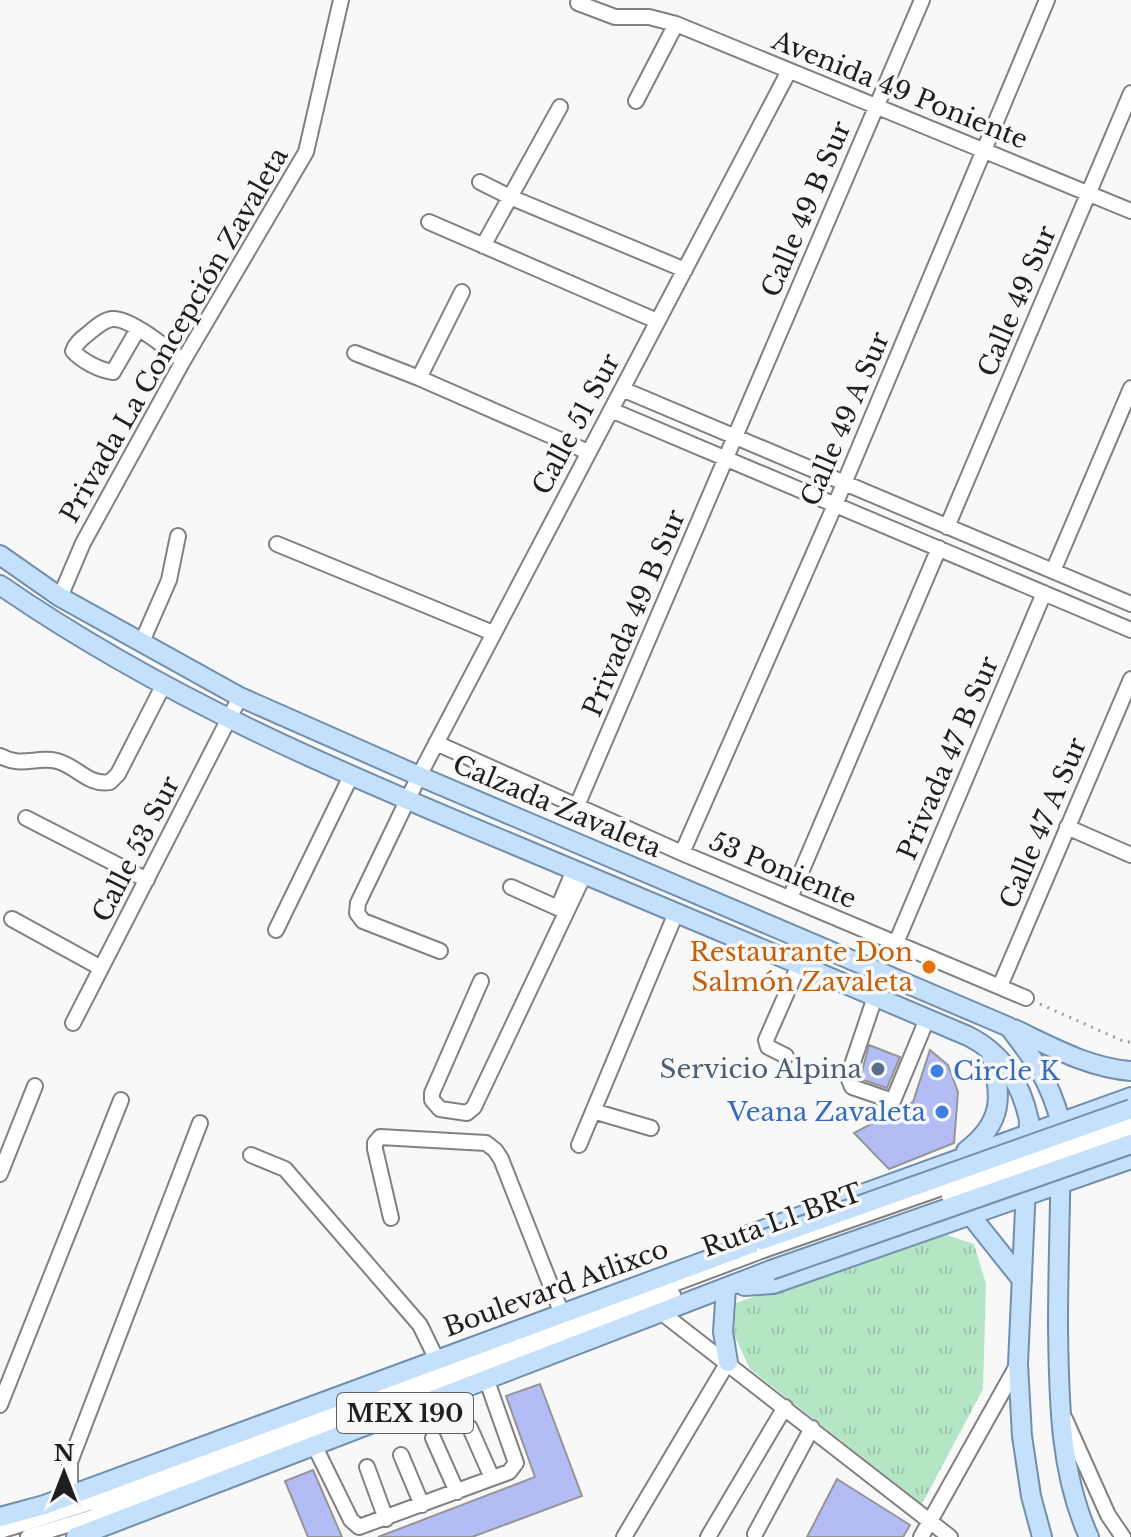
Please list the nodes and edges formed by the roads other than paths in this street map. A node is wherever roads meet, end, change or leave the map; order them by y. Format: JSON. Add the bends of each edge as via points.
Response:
{"nodes":[{"id":1,"x":341,"y":0,"type":"edge"},
{"id":2,"x":922,"y":0,"type":"edge"},
{"id":3,"x":1047,"y":0,"type":"edge"},
{"id":4,"x":578,"y":3,"type":"dead end"},
{"id":5,"x":676,"y":24,"type":"junction"},
{"id":6,"x":789,"y":71,"type":"junction"},
{"id":7,"x":1131,"y":93,"type":"edge"},
{"id":8,"x":636,"y":101,"type":"dead end"},
{"id":9,"x":876,"y":106,"type":"junction"},
{"id":10,"x":560,"y":107,"type":"dead end"},
{"id":11,"x":984,"y":151,"type":"junction"},
{"id":12,"x":480,"y":182,"type":"dead end"},
{"id":13,"x":1088,"y":194,"type":"junction"},
{"id":14,"x":510,"y":197,"type":"junction"},
{"id":15,"x":1131,"y":211,"type":"edge"},
{"id":16,"x":429,"y":222,"type":"dead end"},
{"id":17,"x":483,"y":246,"type":"junction"},
{"id":18,"x":685,"y":270,"type":"junction"},
{"id":19,"x":462,"y":292,"type":"dead end"},
{"id":20,"x":657,"y":321,"type":"junction"},
{"id":21,"x":138,"y":329,"type":"junction"},
{"id":22,"x":355,"y":353,"type":"dead end"},
{"id":23,"x":183,"y":361,"type":"junction"},
{"id":24,"x":419,"y":378,"type":"junction"},
{"id":25,"x":1131,"y":388,"type":"edge"},
{"id":26,"x":622,"y":389,"type":"junction"},
{"id":27,"x":611,"y":410,"type":"junction"},
{"id":28,"x":735,"y":437,"type":"junction"},
{"id":29,"x":588,"y":452,"type":"junction"},
{"id":30,"x":726,"y":458,"type":"junction"},
{"id":31,"x":844,"y":483,"type":"junction"},
{"id":32,"x":835,"y":505,"type":"junction"},
{"id":33,"x":947,"y":527,"type":"junction"},
{"id":34,"x":178,"y":536,"type":"dead end"},
{"id":35,"x":277,"y":544,"type":"dead end"},
{"id":36,"x":939,"y":548,"type":"junction"},
{"id":37,"x":0,"y":555,"type":"edge"},
{"id":38,"x":1053,"y":571,"type":"junction"},
{"id":39,"x":0,"y":585,"type":"edge"},
{"id":40,"x":1044,"y":593,"type":"junction"},
{"id":41,"x":60,"y":597,"type":"junction"},
{"id":42,"x":1131,"y":604,"type":"edge"},
{"id":43,"x":1131,"y":630,"type":"edge"},
{"id":44,"x":493,"y":633,"type":"junction"},
{"id":45,"x":141,"y":644,"type":"junction"},
{"id":46,"x":1131,"y":679,"type":"edge"},
{"id":47,"x":163,"y":686,"type":"junction"},
{"id":48,"x":240,"y":697,"type":"junction"},
{"id":49,"x":230,"y":720,"type":"junction"},
{"id":50,"x":436,"y":743,"type":"junction"},
{"id":51,"x":0,"y":756,"type":"edge"},
{"id":52,"x":351,"y":776,"type":"junction"},
{"id":53,"x":419,"y":776,"type":"junction"},
{"id":54,"x":408,"y":801,"type":"junction"},
{"id":55,"x":576,"y":808,"type":"junction"},
{"id":56,"x":26,"y":818,"type":"dead end"},
{"id":57,"x":1067,"y":827,"type":"junction"},
{"id":58,"x":682,"y":853,"type":"junction"},
{"id":59,"x":1131,"y":855,"type":"edge"},
{"id":60,"x":579,"y":873,"type":"junction"},
{"id":61,"x":147,"y":880,"type":"junction"},
{"id":62,"x":511,"y":887,"type":"dead end"},
{"id":63,"x":790,"y":898,"type":"junction"},
{"id":64,"x":563,"y":910,"type":"junction"},
{"id":65,"x":676,"y":913,"type":"junction"},
{"id":66,"x":12,"y":919,"type":"dead end"},
{"id":67,"x":276,"y":930,"type":"dead end"},
{"id":68,"x":896,"y":943,"type":"junction"},
{"id":69,"x":440,"y":951,"type":"dead end"},
{"id":70,"x":799,"y":965,"type":"junction"},
{"id":71,"x":101,"y":968,"type":"junction"},
{"id":72,"x":481,"y":981,"type":"dead end"},
{"id":73,"x":1000,"y":986,"type":"junction"},
{"id":74,"x":875,"y":997,"type":"junction"},
{"id":75,"x":1026,"y":998,"type":"road end"},
{"id":76,"x":927,"y":1019,"type":"junction"},
{"id":77,"x":73,"y":1023,"type":"dead end"},
{"id":78,"x":1009,"y":1027,"type":"junction"},
{"id":79,"x":990,"y":1050,"type":"junction"},
{"id":80,"x":786,"y":1056,"type":"dead end"},
{"id":81,"x":1131,"y":1071,"type":"edge"},
{"id":82,"x":35,"y":1086,"type":"dead end"},
{"id":83,"x":1131,"y":1097,"type":"edge"},
{"id":84,"x":121,"y":1100,"type":"dead end"},
{"id":85,"x":1104,"y":1107,"type":"junction"},
{"id":86,"x":1131,"y":1109,"type":"edge"},
{"id":87,"x":593,"y":1111,"type":"junction"},
{"id":88,"x":1131,"y":1122,"type":"edge"},
{"id":89,"x":200,"y":1123,"type":"dead end"},
{"id":90,"x":1061,"y":1123,"type":"junction"},
{"id":91,"x":651,"y":1128,"type":"dead end"},
{"id":92,"x":1131,"y":1133,"type":"edge"},
{"id":93,"x":1030,"y":1135,"type":"junction"},
{"id":94,"x":579,"y":1145,"type":"dead end"},
{"id":95,"x":251,"y":1155,"type":"dead end"},
{"id":96,"x":1129,"y":1155,"type":"edge"},
{"id":97,"x":957,"y":1158,"type":"junction"},
{"id":98,"x":0,"y":1174,"type":"edge"},
{"id":99,"x":1061,"y":1184,"type":"junction"},
{"id":100,"x":1027,"y":1196,"type":"junction"},
{"id":101,"x":971,"y":1216,"type":"junction"},
{"id":102,"x":391,"y":1218,"type":"dead end"},
{"id":103,"x":766,"y":1255,"type":"junction"},
{"id":104,"x":707,"y":1261,"type":"junction"},
{"id":105,"x":1022,"y":1280,"type":"junction"},
{"id":106,"x":726,"y":1288,"type":"junction"},
{"id":107,"x":662,"y":1313,"type":"junction"},
{"id":108,"x":562,"y":1314,"type":"junction"},
{"id":109,"x":437,"y":1360,"type":"junction"},
{"id":110,"x":728,"y":1362,"type":"junction"},
{"id":111,"x":1018,"y":1364,"type":"junction"},
{"id":112,"x":487,"y":1381,"type":"junction"},
{"id":113,"x":0,"y":1405,"type":"edge"},
{"id":114,"x":1059,"y":1405,"type":"junction"},
{"id":115,"x":785,"y":1407,"type":"junction"},
{"id":116,"x":470,"y":1428,"type":"dead end"},
{"id":117,"x":812,"y":1428,"type":"junction"},
{"id":118,"x":433,"y":1438,"type":"dead end"},
{"id":119,"x":315,"y":1447,"type":"junction"},
{"id":120,"x":401,"y":1455,"type":"dead end"},
{"id":121,"x":367,"y":1467,"type":"dead end"},
{"id":122,"x":492,"y":1478,"type":"junction"},
{"id":123,"x":457,"y":1492,"type":"junction"},
{"id":124,"x":70,"y":1496,"type":"junction"},
{"id":125,"x":422,"y":1505,"type":"junction"},
{"id":126,"x":1108,"y":1515,"type":"junction"},
{"id":127,"x":386,"y":1519,"type":"junction"},
{"id":128,"x":931,"y":1521,"type":"junction"},
{"id":129,"x":6,"y":1523,"type":"edge"},
{"id":130,"x":1131,"y":1523,"type":"edge"},
{"id":131,"x":755,"y":1534,"type":"dead end"},
{"id":132,"x":86,"y":1535,"type":"edge"},
{"id":133,"x":28,"y":1537,"type":"edge"},
{"id":134,"x":624,"y":1537,"type":"edge"},
{"id":135,"x":708,"y":1537,"type":"edge"},
{"id":136,"x":921,"y":1537,"type":"edge"},
{"id":137,"x":950,"y":1537,"type":"edge"},
{"id":138,"x":1042,"y":1537,"type":"edge"},
{"id":139,"x":1089,"y":1537,"type":"edge"},
{"id":140,"x":1123,"y":1537,"type":"edge"}],
"edges":[{"from":1,"to":23,"type":"street","name":"Privada La Concepción Zavaleta","via":[[306,152]]},
{"from":2,"to":9,"type":"street","name":"Calle 49 B Sur"},
{"from":3,"to":11,"type":"street","name":"Calle 49 A Sur"},
{"from":4,"to":5,"type":"street","name":"Avenida 49 Poniente","via":[[615,17]]},
{"from":5,"to":6,"type":"street","name":"Avenida 49 Poniente"},
{"from":5,"to":8,"type":"street"},
{"from":6,"to":9,"type":"street","name":"Avenida 49 Poniente"},
{"from":6,"to":18,"type":"street","name":"Calle 51 Sur"},
{"from":7,"to":13,"type":"street","name":"Calle 49 Sur"},
{"from":9,"to":11,"type":"street","name":"Avenida 49 Poniente"},
{"from":9,"to":28,"type":"street","name":"Calle 49 B Sur"},
{"from":10,"to":14,"type":"street"},
{"from":11,"to":13,"type":"street","name":"Avenida 49 Poniente"},
{"from":11,"to":31,"type":"street","name":"Calle 49 A Sur"},
{"from":12,"to":14,"type":"street"},
{"from":13,"to":15,"type":"street","name":"Avenida 49 Poniente"},
{"from":13,"to":33,"type":"street","name":"Calle 49 Sur"},
{"from":14,"to":17,"type":"street"},
{"from":14,"to":18,"type":"street"},
{"from":16,"to":17,"type":"street"},
{"from":17,"to":20,"type":"street"},
{"from":18,"to":20,"type":"street","name":"Calle 51 Sur"},
{"from":19,"to":24,"type":"street"},
{"from":20,"to":26,"type":"street","name":"Calle 51 Sur"},
{"from":21,"to":21,"type":"street","via":[[110,319],[73,351],[113,372]]},
{"from":21,"to":23,"type":"street"},
{"from":22,"to":24,"type":"street"},
{"from":23,"to":41,"type":"street","name":"Privada La Concepción Zavaleta","via":[[83,543]]},
{"from":24,"to":29,"type":"street"},
{"from":25,"to":38,"type":"street"},
{"from":26,"to":27,"type":"street","name":"Calle 51 Sur"},
{"from":26,"to":28,"type":"street"},
{"from":27,"to":29,"type":"street","name":"Calle 51 Sur"},
{"from":27,"to":30,"type":"street"},
{"from":28,"to":30,"type":"street","name":"Privada 49 B Sur"},
{"from":28,"to":31,"type":"street"},
{"from":29,"to":44,"type":"street","name":"Calle 51 Sur"},
{"from":30,"to":32,"type":"street"},
{"from":30,"to":55,"type":"street","name":"Privada 49 B Sur"},
{"from":31,"to":32,"type":"street","name":"Calle 49 A Sur"},
{"from":31,"to":33,"type":"street"},
{"from":32,"to":36,"type":"street"},
{"from":32,"to":58,"type":"street","name":"Calle 49 A Sur"},
{"from":33,"to":38,"type":"street"},
{"from":34,"to":45,"type":"street","via":[[169,580]]},
{"from":35,"to":44,"type":"street"},
{"from":36,"to":40,"type":"street"},
{"from":36,"to":63,"type":"street"},
{"from":37,"to":41,"type":"main road","name":"Calzada Zavaleta"},
{"from":38,"to":42,"type":"street"},
{"from":39,"to":47,"type":"main road","name":"Calzada Zavaleta"},
{"from":40,"to":43,"type":"street"},
{"from":40,"to":68,"type":"street","name":"Privada 47 B Sur"},
{"from":41,"to":45,"type":"main road","name":"Calzada Zavaleta"},
{"from":44,"to":50,"type":"street","name":"Calle 51 Sur"},
{"from":45,"to":48,"type":"main road","name":"Calzada Zavaleta"},
{"from":46,"to":57,"type":"street","name":"Calle 47 A Sur"},
{"from":47,"to":49,"type":"main road","name":"Calzada Zavaleta"},
{"from":47,"to":51,"type":"street","via":[[110,782],[91,781],[59,761],[20,763]]},
{"from":48,"to":49,"type":"street","name":"Calle 53 Sur"},
{"from":48,"to":53,"type":"main road","name":"Calzada Zavaleta"},
{"from":49,"to":52,"type":"main road","name":"Calzada Zavaleta"},
{"from":49,"to":61,"type":"street","name":"Calle 53 Sur"},
{"from":50,"to":53,"type":"street","name":"Calle 51 Sur"},
{"from":50,"to":55,"type":"street","name":"53 Poniente"},
{"from":52,"to":54,"type":"main road","name":"Calzada Zavaleta"},
{"from":52,"to":67,"type":"street"},
{"from":53,"to":54,"type":"street","name":"Calle 51 Sur"},
{"from":53,"to":78,"type":"main road","name":"Calzada Zavaleta"},
{"from":54,"to":60,"type":"main road","name":"Calzada Zavaleta"},
{"from":54,"to":69,"type":"street","name":"Calle 51 Sur","via":[[357,913],[363,921]]},
{"from":55,"to":58,"type":"street","name":"53 Poniente"},
{"from":56,"to":61,"type":"street"},
{"from":57,"to":59,"type":"street"},
{"from":57,"to":73,"type":"street","name":"Calle 47 A Sur"},
{"from":58,"to":63,"type":"street","name":"53 Poniente"},
{"from":60,"to":64,"type":"street"},
{"from":60,"to":65,"type":"main road","name":"Calzada Zavaleta"},
{"from":61,"to":71,"type":"street","name":"Calle 53 Sur"},
{"from":62,"to":64,"type":"street"},
{"from":63,"to":68,"type":"street","name":"53 Poniente"},
{"from":64,"to":72,"type":"street","via":[[474,1107],[467,1113],[440,1109],[432,1093]]},
{"from":65,"to":70,"type":"main road","name":"Calzada Zavaleta"},
{"from":65,"to":87,"type":"street"},
{"from":66,"to":71,"type":"street"},
{"from":68,"to":73,"type":"street","name":"53 Poniente"},
{"from":70,"to":74,"type":"main road","name":"Calzada Zavaleta"},
{"from":70,"to":80,"type":"street","via":[[766,1040],[768,1047]]},
{"from":71,"to":77,"type":"street","name":"Calle 53 Sur"},
{"from":73,"to":75,"type":"street","name":"53 Poniente"},
{"from":74,"to":76,"type":"main road","name":"Calzada Zavaleta"},
{"from":74,"to":76,"type":"street","via":[[848,1077],[852,1087],[895,1099]]},
{"from":76,"to":79,"type":"main road","name":"Calzada Zavaleta"},
{"from":78,"to":81,"type":"main road","name":"Calzada Zavaleta","via":[[1080,1060]]},
{"from":78,"to":90,"type":"main road","via":[[1053,1092]]},
{"from":79,"to":93,"type":"main road","name":"Calzada Zavaleta","via":[[1019,1087]]},
{"from":79,"to":97,"type":"main road","via":[[998,1084],[996,1113],[988,1130]]},
{"from":82,"to":98,"type":"street"},
{"from":83,"to":85,"type":"main road"},
{"from":84,"to":113,"type":"street"},
{"from":85,"to":90,"type":"main road"},
{"from":85,"to":96,"type":"main road","via":[[1108,1137]]},
{"from":86,"to":103,"type":"main road","name":"Boulevard Atlixco","number":"MEX 190","bridge":true},
{"from":87,"to":91,"type":"street"},
{"from":87,"to":94,"type":"street"},
{"from":88,"to":103,"type":"street","name":"Ruta L1 BRT","bridge":true},
{"from":89,"to":124,"type":"street","via":[[70,1462]]},
{"from":90,"to":93,"type":"main road"},
{"from":90,"to":99,"type":"main road"},
{"from":92,"to":103,"type":"street","name":"Ruta L1 BRT","bridge":true},
{"from":93,"to":97,"type":"main road"},
{"from":93,"to":100,"type":"main road","name":"Calzada Zavaleta"},
{"from":95,"to":109,"type":"street","via":[[285,1169],[420,1325]]},
{"from":96,"to":99,"type":"main road"},
{"from":96,"to":103,"type":"main road","name":"Boulevard Atlixco","number":"MEX 190","bridge":true},
{"from":97,"to":101,"type":"main road","via":[[975,1169],[985,1188]]},
{"from":97,"to":104,"type":"main road","via":[[739,1238]]},
{"from":99,"to":100,"type":"main road"},
{"from":99,"to":114,"type":"main road"},
{"from":100,"to":101,"type":"main road"},
{"from":100,"to":105,"type":"main road","name":"Calzada Zavaleta"},
{"from":101,"to":105,"type":"main road"},
{"from":101,"to":106,"type":"main road","via":[[773,1284]]},
{"from":102,"to":108,"type":"street","via":[[375,1149],[380,1137],[486,1143],[501,1159]]},
{"from":103,"to":104,"type":"main road","name":"Boulevard Atlixco","number":"MEX 190"},
{"from":103,"to":106,"type":"main road","name":"Boulevard Atlixco","number":"MEX 190"},
{"from":103,"to":129,"type":"street","name":"Ruta L1 BRT","via":[[114,1494]]},
{"from":103,"to":133,"type":"street","name":"Ruta L1 BRT","via":[[103,1513]]},
{"from":104,"to":108,"type":"main road","name":"Boulevard Atlixco","number":"MEX 190"},
{"from":105,"to":111,"type":"main road","name":"Calzada Zavaleta"},
{"from":106,"to":107,"type":"main road","name":"Boulevard Atlixco","number":"MEX 190"},
{"from":106,"to":110,"type":"main road","via":[[723,1332]]},
{"from":107,"to":110,"type":"street"},
{"from":107,"to":112,"type":"main road","name":"Boulevard Atlixco","number":"MEX 190"},
{"from":108,"to":109,"type":"main road","name":"Boulevard Atlixco","number":"MEX 190"},
{"from":109,"to":124,"type":"main road","name":"Boulevard Atlixco","number":"MEX 190"},
{"from":110,"to":115,"type":"street"},
{"from":110,"to":134,"type":"street"},
{"from":111,"to":128,"type":"street"},
{"from":111,"to":138,"type":"main road","name":"Calzada Zavaleta","via":[[1022,1436]]},
{"from":112,"to":119,"type":"main road","name":"Boulevard Atlixco","number":"MEX 190"},
{"from":112,"to":122,"type":"street","via":[[516,1463]]},
{"from":114,"to":126,"type":"street"},
{"from":114,"to":139,"type":"main road","via":[[1069,1474]]},
{"from":115,"to":117,"type":"street"},
{"from":115,"to":135,"type":"street"},
{"from":116,"to":122,"type":"street"},
{"from":117,"to":128,"type":"street"},
{"from":117,"to":131,"type":"street"},
{"from":118,"to":123,"type":"street"},
{"from":119,"to":127,"type":"street","via":[[354,1525]]},
{"from":119,"to":132,"type":"main road","name":"Boulevard Atlixco","number":"MEX 190"},
{"from":120,"to":125,"type":"street"},
{"from":121,"to":127,"type":"street"},
{"from":122,"to":123,"type":"street"},
{"from":123,"to":125,"type":"street"},
{"from":124,"to":129,"type":"main road","name":"Boulevard Atlixco","number":"MEX 190"},
{"from":125,"to":127,"type":"street"},
{"from":126,"to":130,"type":"street"},
{"from":126,"to":140,"type":"street"},
{"from":128,"to":136,"type":"street"},
{"from":128,"to":137,"type":"street"}]}
